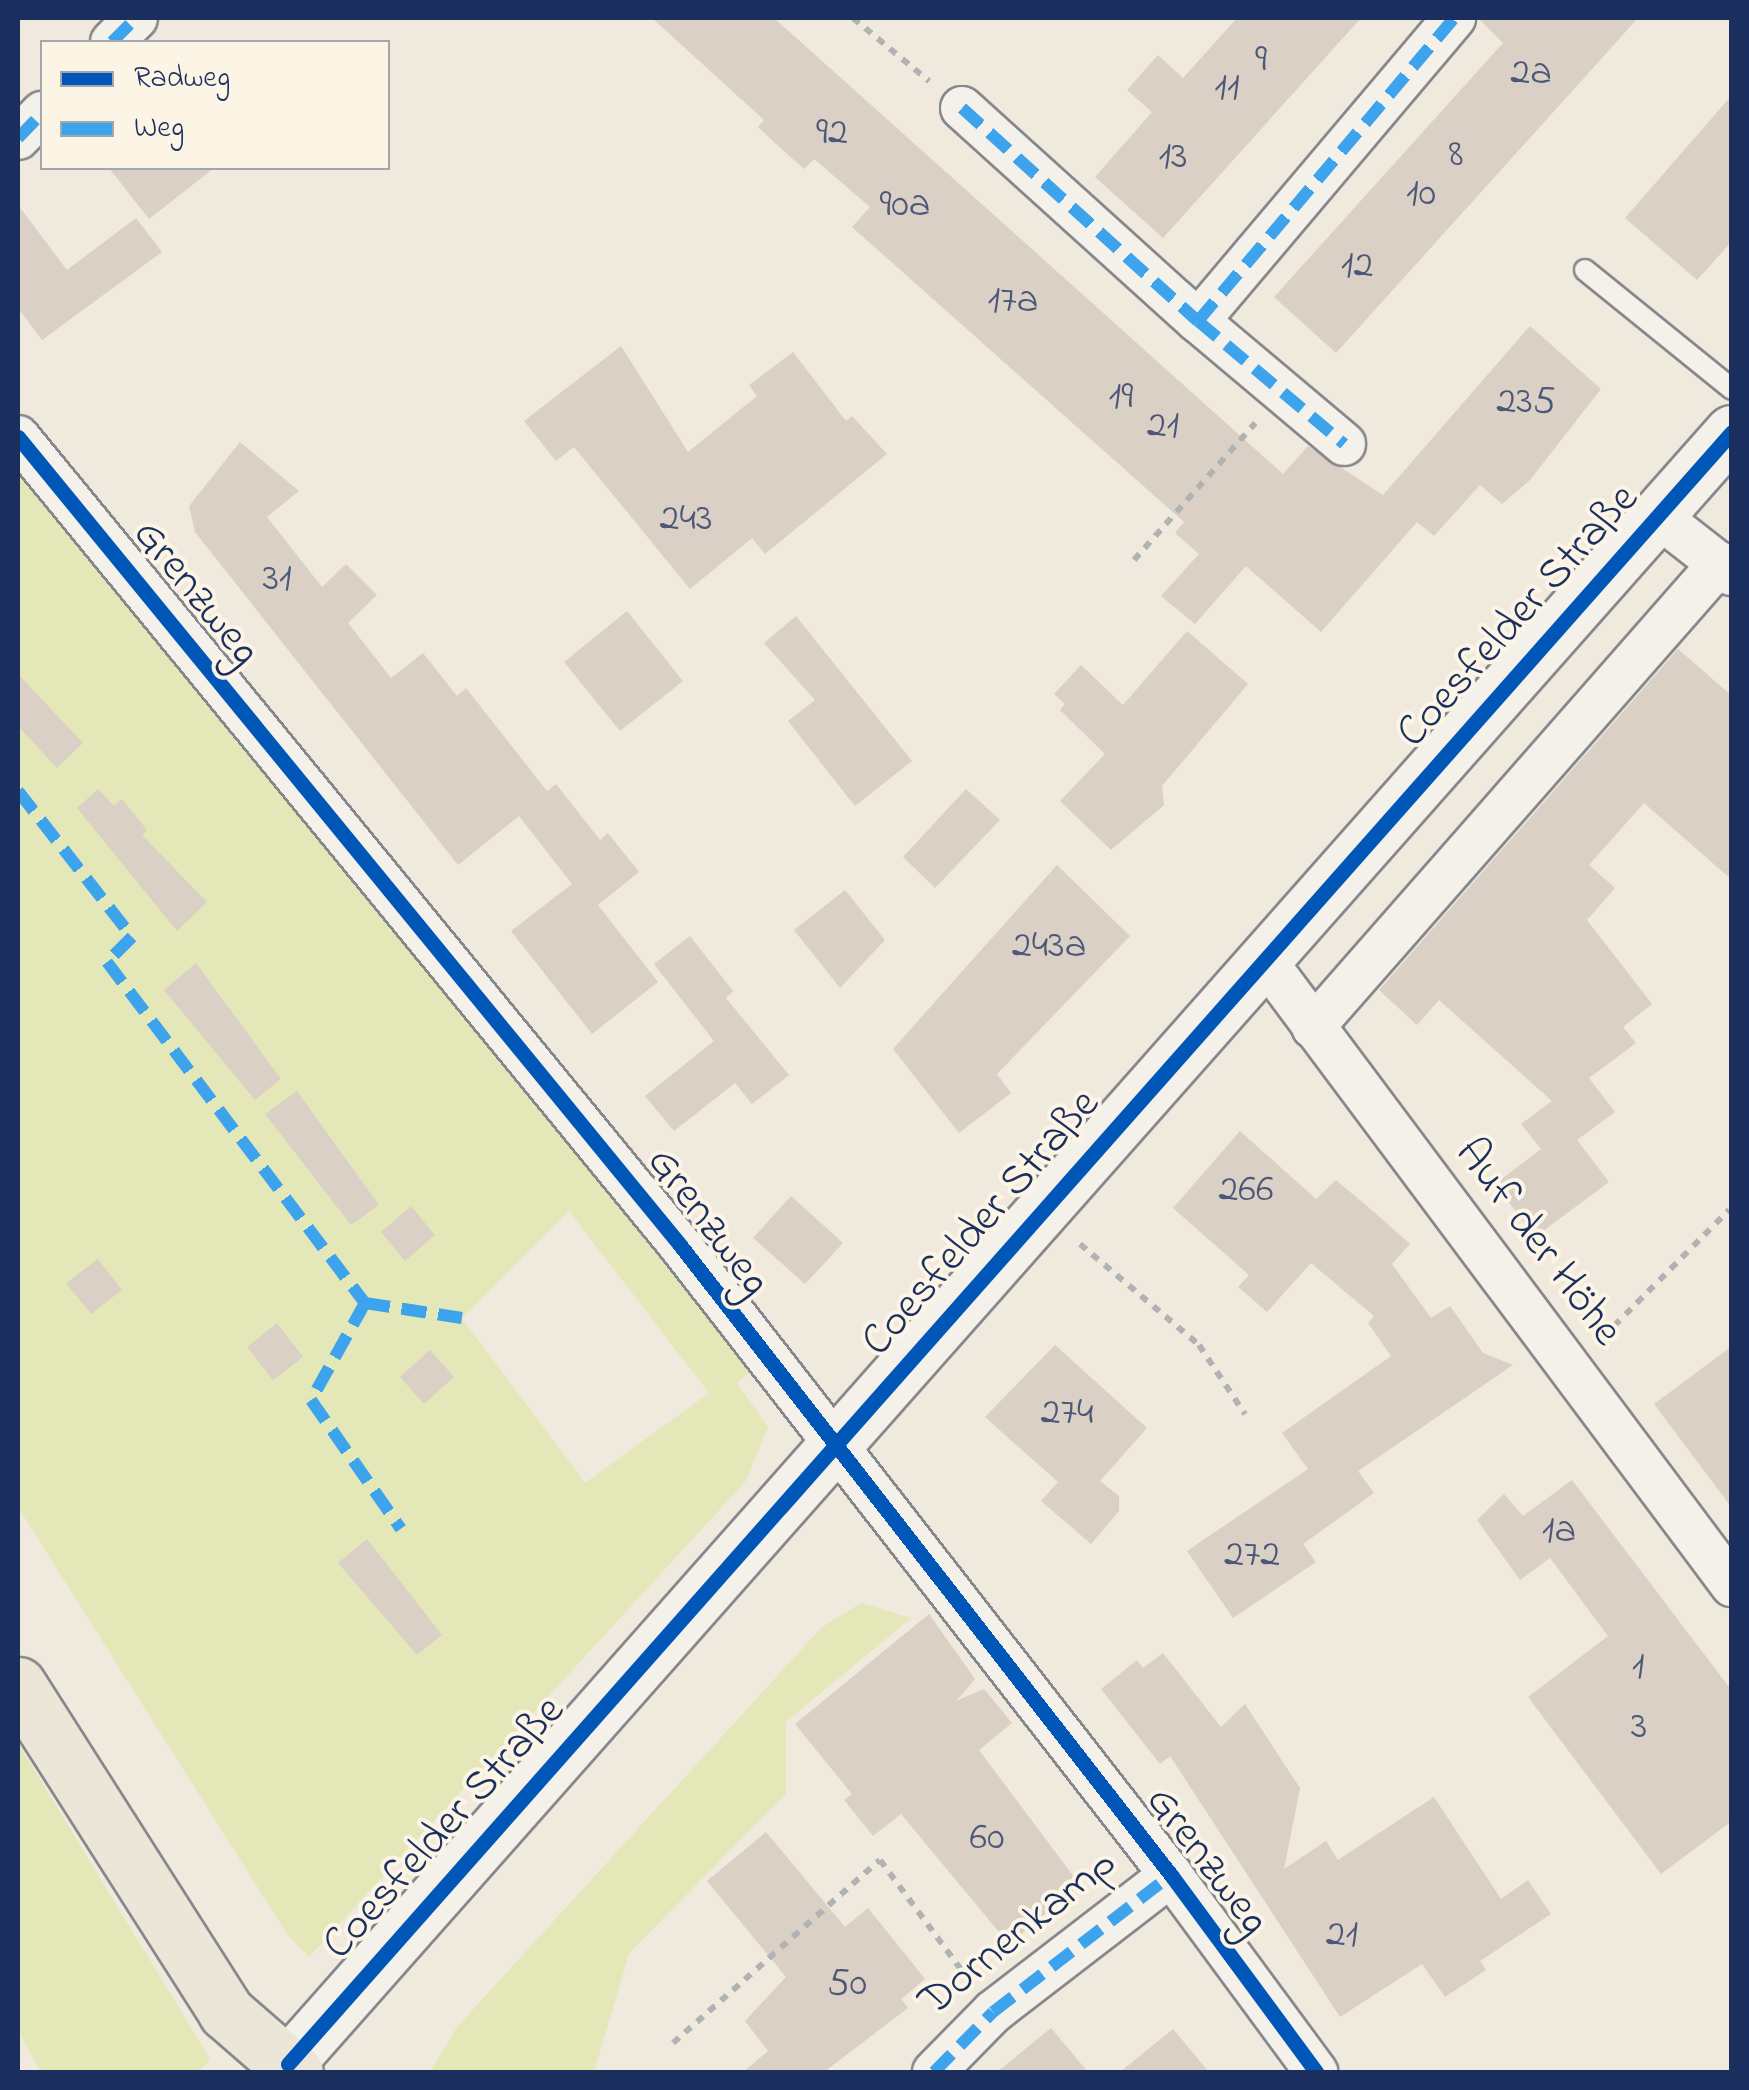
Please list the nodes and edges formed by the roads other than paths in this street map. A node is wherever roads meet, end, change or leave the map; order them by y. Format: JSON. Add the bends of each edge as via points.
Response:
{"nodes":[{"id":1,"x":136,"y":18,"type":"edge"},
{"id":2,"x":1454,"y":18,"type":"edge"},
{"id":3,"x":114,"y":40,"type":"edge"},
{"id":4,"x":962,"y":108,"type":"road end"},
{"id":5,"x":40,"y":114,"type":"edge"},
{"id":6,"x":18,"y":138,"type":"edge"},
{"id":7,"x":1584,"y":270,"type":"dead end"},
{"id":8,"x":1198,"y":321,"type":"junction"},
{"id":9,"x":1732,"y":389,"type":"edge"},
{"id":10,"x":1732,"y":432,"type":"edge"},
{"id":11,"x":18,"y":437,"type":"edge"},
{"id":12,"x":1344,"y":444,"type":"dead end"},
{"id":13,"x":1659,"y":517,"type":"junction"},
{"id":14,"x":1726,"y":568,"type":"edge"},
{"id":15,"x":1264,"y":959,"type":"junction"},
{"id":16,"x":1313,"y":1027,"type":"junction"},
{"id":17,"x":838,"y":1449,"type":"junction"},
{"id":18,"x":1732,"y":1585,"type":"edge"},
{"id":19,"x":18,"y":1685,"type":"edge"},
{"id":20,"x":1171,"y":1874,"type":"junction"},
{"id":21,"x":291,"y":2068,"type":"edge"},
{"id":22,"x":934,"y":2072,"type":"edge"},
{"id":23,"x":1316,"y":2072,"type":"edge"}],
"edges":[{"from":1,"to":3,"type":"street"},
{"from":2,"to":8,"type":"street"},
{"from":4,"to":8,"type":"street"},
{"from":5,"to":6,"type":"street"},
{"from":7,"to":9,"type":"lane"},
{"from":8,"to":12,"type":"street"},
{"from":10,"to":13,"type":"street","name":"Coesfelder Straße"},
{"from":11,"to":17,"type":"street","name":"Grenzweg","via":[[609,1156]]},
{"from":13,"to":14,"type":"street"},
{"from":13,"to":15,"type":"street","name":"Coesfelder Straße"},
{"from":14,"to":16,"type":"street"},
{"from":15,"to":16,"type":"street","name":"Auf der Höhe"},
{"from":15,"to":17,"type":"street","name":"Coesfelder Straße"},
{"from":16,"to":18,"type":"street","name":"Auf der Höhe"},
{"from":17,"to":20,"type":"street","name":"Grenzweg"},
{"from":17,"to":21,"type":"street","name":"Coesfelder Straße"},
{"from":19,"to":21,"type":"highway","via":[[226,2012]]},
{"from":20,"to":22,"type":"street","name":"Dornenkamp","via":[[994,2012]]},
{"from":20,"to":23,"type":"street","name":"Grenzweg"}]}
